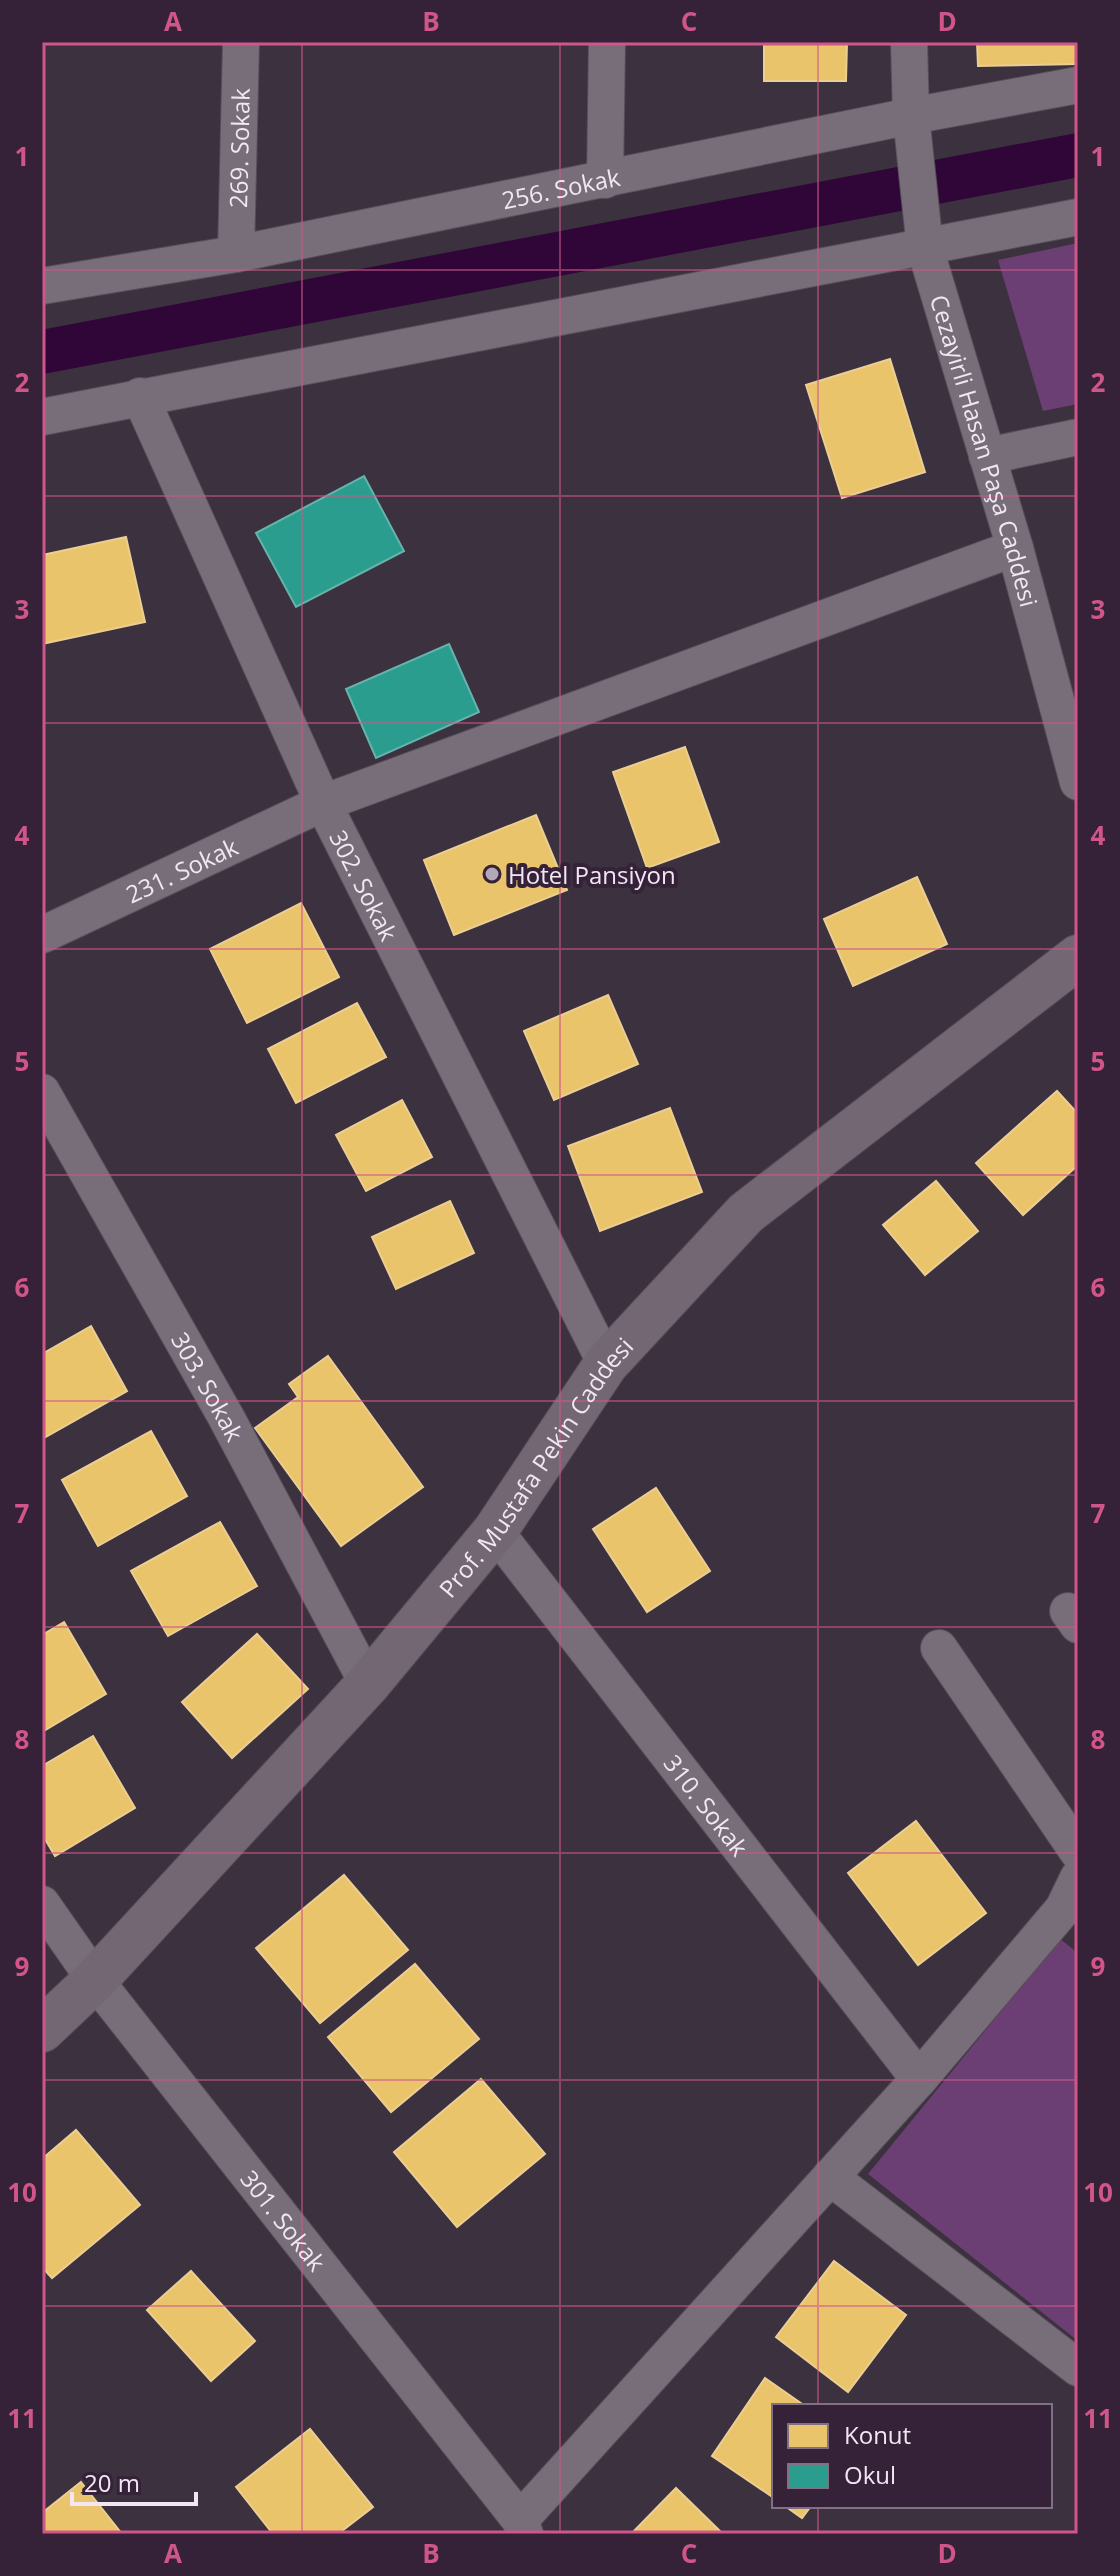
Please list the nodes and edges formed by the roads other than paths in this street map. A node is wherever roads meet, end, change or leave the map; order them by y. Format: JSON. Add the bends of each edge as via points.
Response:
{"nodes":[{"id":1,"x":241,"y":42,"type":"edge"},
{"id":2,"x":607,"y":42,"type":"edge"},
{"id":3,"x":909,"y":42,"type":"edge"},
{"id":4,"x":1078,"y":85,"type":"edge"},
{"id":5,"x":913,"y":132,"type":"junction"},
{"id":6,"x":605,"y":180,"type":"junction"},
{"id":7,"x":1078,"y":217,"type":"edge"},
{"id":8,"x":923,"y":235,"type":"junction"},
{"id":9,"x":236,"y":254,"type":"junction"},
{"id":10,"x":42,"y":286,"type":"edge"},
{"id":11,"x":140,"y":396,"type":"junction"},
{"id":12,"x":42,"y":417,"type":"edge"},
{"id":13,"x":1078,"y":437,"type":"edge"},
{"id":14,"x":987,"y":456,"type":"junction"},
{"id":15,"x":1015,"y":548,"type":"junction"},
{"id":16,"x":1078,"y":782,"type":"edge"},
{"id":17,"x":323,"y":803,"type":"junction"},
{"id":18,"x":42,"y":935,"type":"edge"},
{"id":19,"x":1078,"y":957,"type":"edge"},
{"id":20,"x":42,"y":1092,"type":"edge"},
{"id":21,"x":606,"y":1364,"type":"junction"},
{"id":22,"x":495,"y":1531,"type":"junction"},
{"id":23,"x":939,"y":1648,"type":"dead end"},
{"id":24,"x":368,"y":1684,"type":"junction"},
{"id":25,"x":1078,"y":1852,"type":"edge"},
{"id":26,"x":1073,"y":1902,"type":"edge"},
{"id":27,"x":42,"y":1904,"type":"edge"},
{"id":28,"x":95,"y":1980,"type":"junction"},
{"id":29,"x":42,"y":2030,"type":"edge"},
{"id":30,"x":919,"y":2079,"type":"junction"},
{"id":31,"x":830,"y":2177,"type":"junction"},
{"id":32,"x":1078,"y":2368,"type":"edge"},
{"id":33,"x":522,"y":2527,"type":"edge"}],
"edges":[{"from":1,"to":9,"type":"street","name":"269. Sokak"},
{"from":2,"to":6,"type":"street"},
{"from":3,"to":5,"type":"street","name":"Cezayirli Hasan Paşa Caddesi"},
{"from":4,"to":5,"type":"street","name":"256. Sokak"},
{"from":5,"to":6,"type":"street","name":"256. Sokak"},
{"from":5,"to":8,"type":"street","name":"Cezayirli Hasan Paşa Caddesi"},
{"from":6,"to":9,"type":"street","name":"256. Sokak"},
{"from":7,"to":8,"type":"street"},
{"from":8,"to":11,"type":"street"},
{"from":8,"to":14,"type":"street","name":"Cezayirli Hasan Paşa Caddesi"},
{"from":9,"to":10,"type":"street","name":"256. Sokak"},
{"from":11,"to":12,"type":"street"},
{"from":11,"to":17,"type":"street","name":"302. Sokak"},
{"from":13,"to":14,"type":"street"},
{"from":14,"to":15,"type":"street","name":"Cezayirli Hasan Paşa Caddesi"},
{"from":15,"to":16,"type":"street","name":"Cezayirli Hasan Paşa Caddesi"},
{"from":15,"to":17,"type":"street","name":"231. Sokak"},
{"from":17,"to":18,"type":"street","name":"231. Sokak"},
{"from":17,"to":21,"type":"street","name":"302. Sokak"},
{"from":19,"to":21,"type":"main road","name":"Prof. Mustafa Pekin Caddesi","via":[[746,1213]]},
{"from":20,"to":24,"type":"street","name":"303. Sokak","via":[[226,1417]]},
{"from":21,"to":22,"type":"main road","name":"Prof. Mustafa Pekin Caddesi"},
{"from":22,"to":24,"type":"main road","name":"Prof. Mustafa Pekin Caddesi"},
{"from":22,"to":30,"type":"street","name":"310. Sokak"},
{"from":23,"to":25,"type":"street"},
{"from":24,"to":28,"type":"main road","name":"Prof. Mustafa Pekin Caddesi"},
{"from":26,"to":30,"type":"street"},
{"from":27,"to":28,"type":"street","name":"301. Sokak"},
{"from":28,"to":29,"type":"main road","name":"Prof. Mustafa Pekin Caddesi"},
{"from":28,"to":33,"type":"street","name":"301. Sokak"},
{"from":30,"to":31,"type":"street"},
{"from":31,"to":32,"type":"street"},
{"from":31,"to":33,"type":"street"}]}
